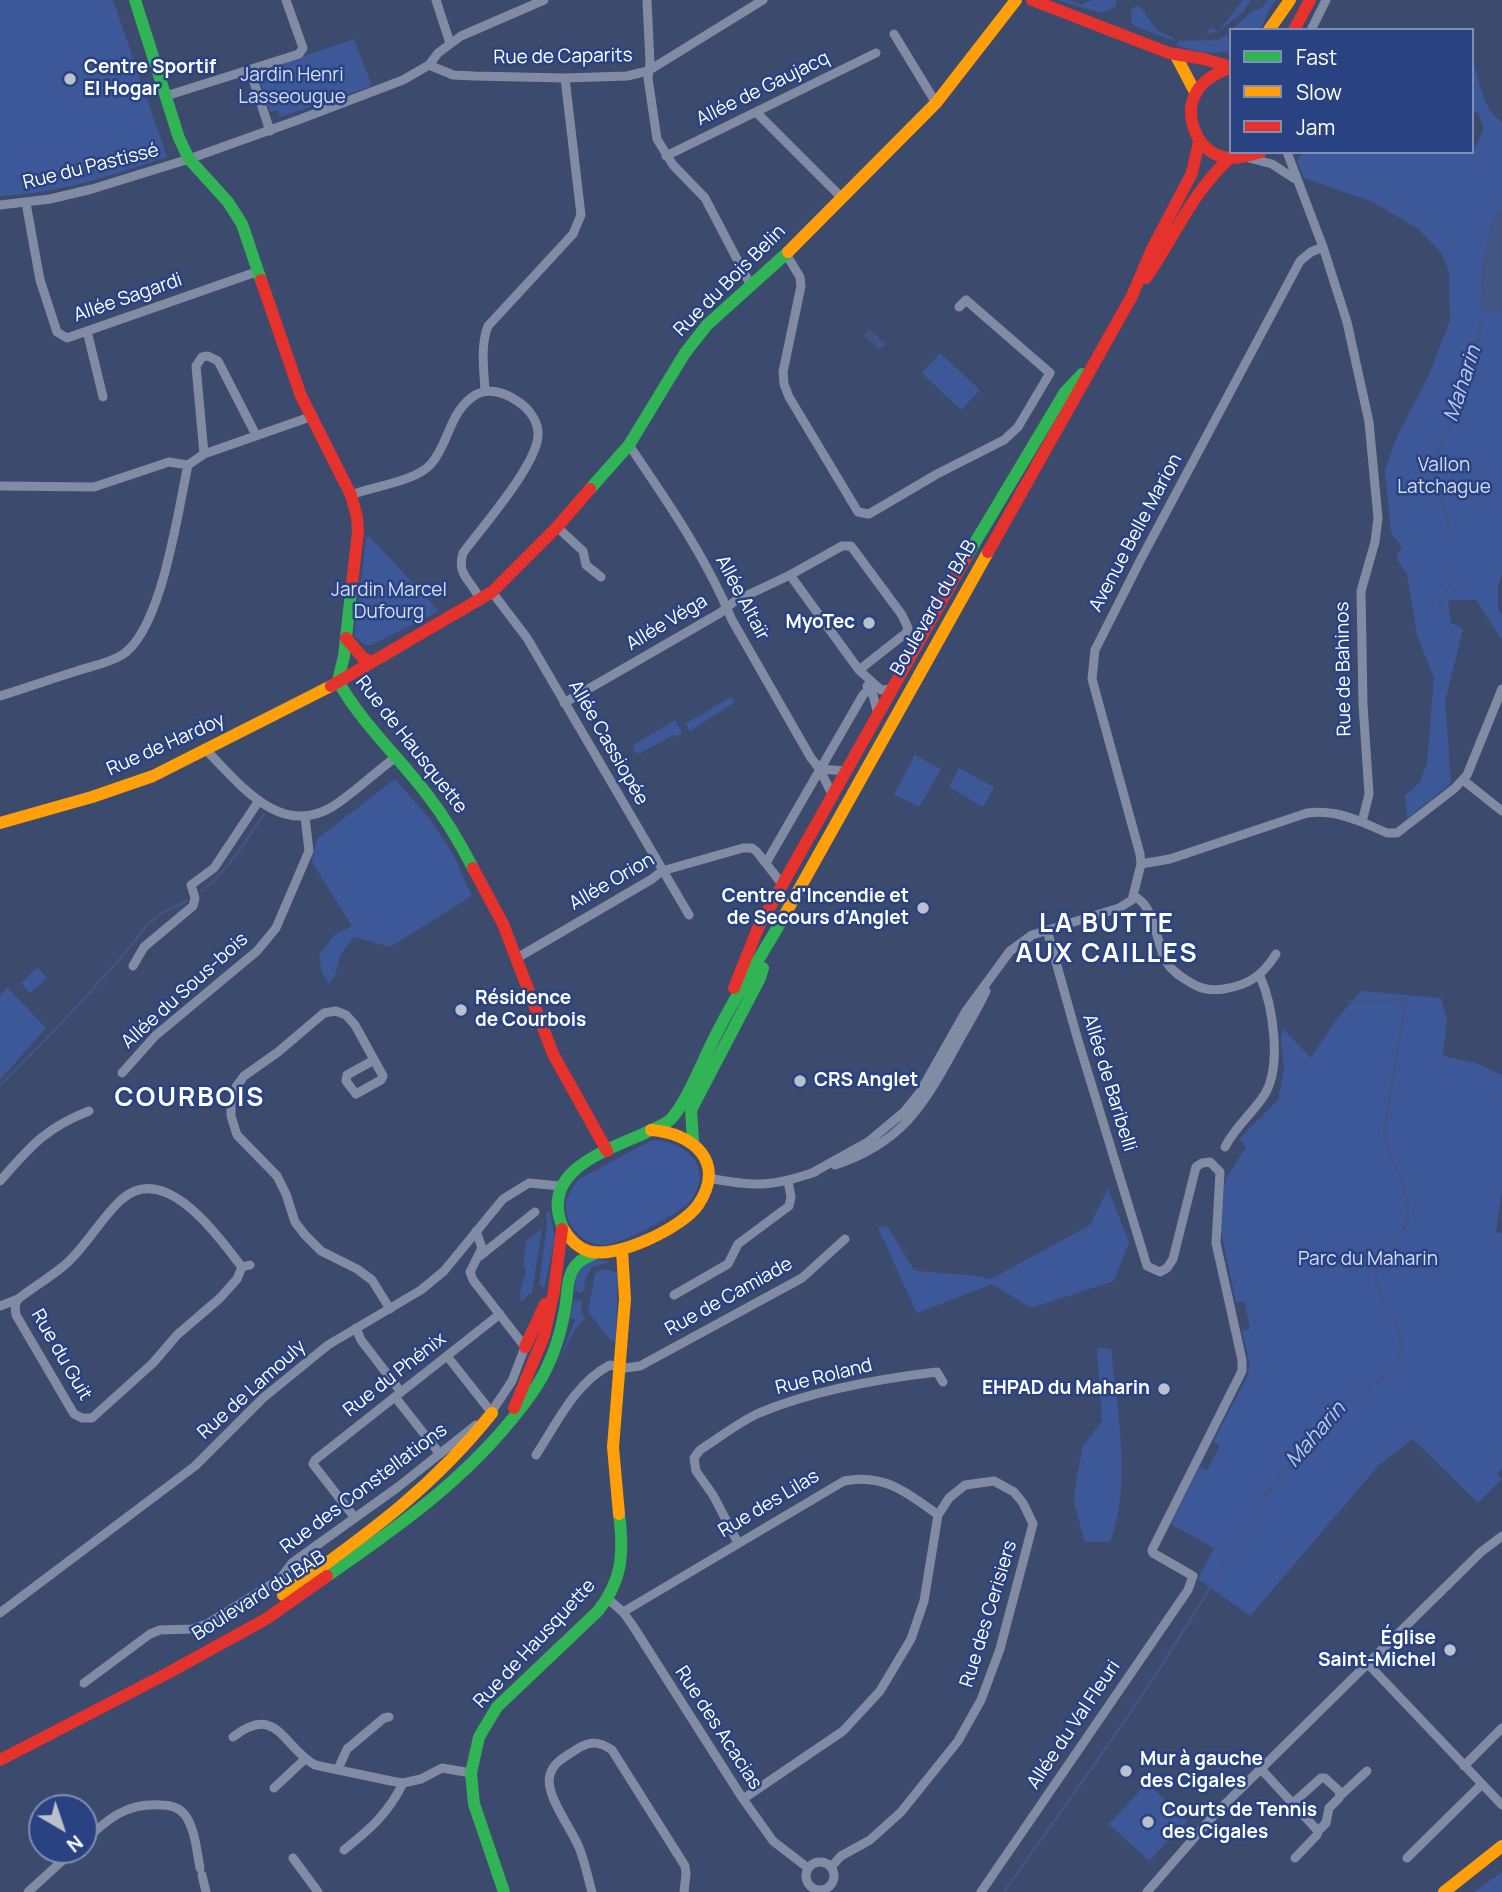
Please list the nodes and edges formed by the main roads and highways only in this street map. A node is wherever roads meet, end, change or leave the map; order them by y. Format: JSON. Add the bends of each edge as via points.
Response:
{"nodes":[{"id":1,"x":135,"y":0,"type":"edge"},
{"id":2,"x":1016,"y":0,"type":"edge"},
{"id":3,"x":1032,"y":0,"type":"edge"},
{"id":4,"x":1290,"y":0,"type":"edge"},
{"id":5,"x":1310,"y":0,"type":"edge"},
{"id":6,"x":1270,"y":28,"type":"edge"},
{"id":7,"x":1295,"y":28,"type":"edge"},
{"id":8,"x":1175,"y":54,"type":"junction"},
{"id":9,"x":1229,"y":66,"type":"edge"},
{"id":10,"x":1229,"y":68,"type":"edge"},
{"id":11,"x":1195,"y":92,"type":"junction"},
{"id":12,"x":1199,"y":141,"type":"junction"},
{"id":13,"x":1255,"y":155,"type":"edge"},
{"id":14,"x":1229,"y":159,"type":"junction"},
{"id":15,"x":1132,"y":296,"type":"junction"},
{"id":16,"x":1098,"y":358,"type":"junction"},
{"id":17,"x":346,"y":638,"type":"junction"},
{"id":18,"x":372,"y":662,"type":"junction"},
{"id":19,"x":338,"y":681,"type":"junction"},
{"id":20,"x":0,"y":823,"type":"edge"},
{"id":21,"x":770,"y":941,"type":"junction"},
{"id":22,"x":720,"y":1026,"type":"junction"},
{"id":23,"x":651,"y":1130,"type":"junction"},
{"id":24,"x":693,"y":1141,"type":"junction"},
{"id":25,"x":607,"y":1151,"type":"junction"},
{"id":26,"x":562,"y":1229,"type":"junction"},
{"id":27,"x":622,"y":1250,"type":"junction"},
{"id":28,"x":595,"y":1253,"type":"junction"},
{"id":29,"x":556,"y":1277,"type":"junction"},
{"id":30,"x":525,"y":1347,"type":"road end"},
{"id":31,"x":492,"y":1413,"type":"road end"},
{"id":32,"x":508,"y":1422,"type":"junction"},
{"id":33,"x":266,"y":1619,"type":"junction"},
{"id":34,"x":0,"y":1760,"type":"edge"},
{"id":35,"x":1502,"y":1846,"type":"edge"},
{"id":36,"x":504,"y":1892,"type":"edge"},
{"id":37,"x":1444,"y":1892,"type":"edge"}],
"edges":[{"from":1,"to":17,"type":"main road","name":"Rue de Hausquette","via":[[179,138],[189,159],[242,224],[310,417],[351,495],[358,532]]},
{"from":2,"to":18,"type":"main road","name":"Rue du Bois Belin","via":[[936,103],[786,254],[707,325],[629,445],[557,527],[492,592]]},
{"from":3,"to":8,"type":"main road"},
{"from":4,"to":6,"type":"main road"},
{"from":5,"to":7,"type":"main road"},
{"from":8,"to":9,"type":"main road"},
{"from":8,"to":11,"type":"main road"},
{"from":10,"to":11,"type":"main road","via":[[1204,80]]},
{"from":11,"to":12,"type":"main road","via":[[1190,120]]},
{"from":12,"to":14,"type":"main road"},
{"from":12,"to":15,"type":"main road","name":"Boulevard du BAB","via":[[1192,173]]},
{"from":13,"to":14,"type":"main road"},
{"from":14,"to":15,"type":"main road","name":"Boulevard du BAB","via":[[1202,186],[1163,256]]},
{"from":15,"to":16,"type":"main road","name":"Boulevard du BAB"},
{"from":16,"to":21,"type":"main road","name":"Boulevard du BAB"},
{"from":16,"to":22,"type":"main road","via":[[1065,392],[967,555],[758,928]]},
{"from":17,"to":18,"type":"main road"},
{"from":17,"to":19,"type":"main road","name":"Rue de Hausquette"},
{"from":18,"to":19,"type":"main road","name":"Rue du Bois Belin"},
{"from":19,"to":20,"type":"main road","name":"Rue de Hardoy","via":[[153,776]]},
{"from":19,"to":25,"type":"main road","name":"Rue de Hausquette","via":[[349,701],[448,822],[488,893],[554,1054]]},
{"from":21,"to":22,"type":"main road","name":"Boulevard du BAB"},
{"from":21,"to":24,"type":"main road","name":"Boulevard du BAB","via":[[760,978],[691,1110]]},
{"from":22,"to":23,"type":"main road","name":"Boulevard du BAB","via":[[679,1108],[669,1121]]},
{"from":23,"to":24,"type":"main road","via":[[673,1132]]},
{"from":23,"to":25,"type":"main road"},
{"from":24,"to":27,"type":"main road","via":[[709,1178],[696,1209]]},
{"from":25,"to":26,"type":"main road","via":[[572,1171],[560,1186],[556,1207]]},
{"from":26,"to":28,"type":"main road","via":[[578,1248]]},
{"from":26,"to":29,"type":"main road","name":"Boulevard du BAB"},
{"from":27,"to":28,"type":"main road"},
{"from":27,"to":36,"type":"main road","name":"Rue de Hausquette","via":[[625,1293],[613,1448],[620,1572],[608,1599],[497,1707],[479,1737],[471,1773],[474,1804]]},
{"from":28,"to":32,"type":"main road","name":"Boulevard du BAB","via":[[577,1263],[570,1276],[552,1357],[533,1392]]},
{"from":29,"to":30,"type":"main road"},
{"from":29,"to":32,"type":"main road","name":"Boulevard du BAB","via":[[544,1336]]},
{"from":31,"to":33,"type":"main road","via":[[422,1493],[283,1595]]},
{"from":32,"to":33,"type":"main road","name":"Boulevard du BAB","via":[[437,1497]]},
{"from":33,"to":34,"type":"main road","name":"Boulevard du BAB"},
{"from":35,"to":37,"type":"main road"}]}
